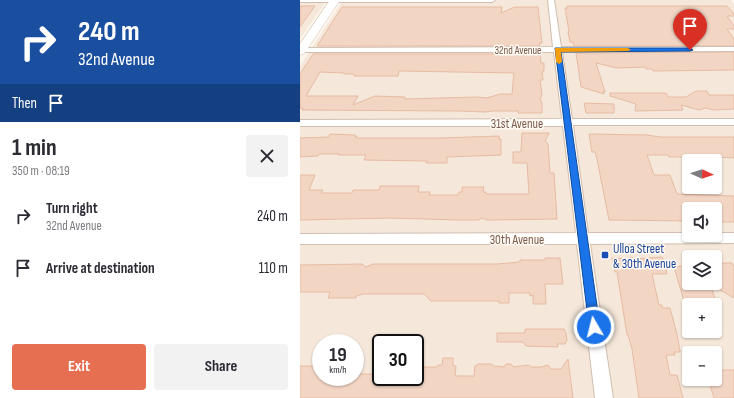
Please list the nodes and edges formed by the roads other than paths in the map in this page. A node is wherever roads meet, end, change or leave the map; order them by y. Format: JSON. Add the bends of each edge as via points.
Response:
{"nodes":[{"id":1,"x":300,"y":0,"type":"edge"},
{"id":2,"x":335,"y":0,"type":"edge"},
{"id":3,"x":492,"y":0,"type":"edge"},
{"id":4,"x":551,"y":0,"type":"edge"},
{"id":5,"x":734,"y":49,"type":"edge"},
{"id":6,"x":558,"y":50,"type":"junction"},
{"id":7,"x":301,"y":51,"type":"edge"},
{"id":8,"x":734,"y":122,"type":"edge"},
{"id":9,"x":300,"y":123,"type":"edge"},
{"id":10,"x":567,"y":123,"type":"junction"},
{"id":11,"x":583,"y":238,"type":"junction"},
{"id":12,"x":734,"y":238,"type":"edge"},
{"id":13,"x":300,"y":239,"type":"edge"},
{"id":14,"x":604,"y":398,"type":"edge"}],
"edges":[{"from":1,"to":2,"type":"street"},
{"from":2,"to":3,"type":"street"},
{"from":2,"to":7,"type":"street"},
{"from":4,"to":6,"type":"street"},
{"from":5,"to":6,"type":"street","name":"32nd Avenue"},
{"from":6,"to":7,"type":"street","name":"32nd Avenue"},
{"from":6,"to":10,"type":"street"},
{"from":8,"to":10,"type":"street","name":"31st Avenue"},
{"from":9,"to":10,"type":"street","name":"31st Avenue"},
{"from":10,"to":11,"type":"street"},
{"from":11,"to":12,"type":"street","name":"30th Avenue"},
{"from":11,"to":13,"type":"street","name":"30th Avenue"},
{"from":11,"to":14,"type":"street"}]}
